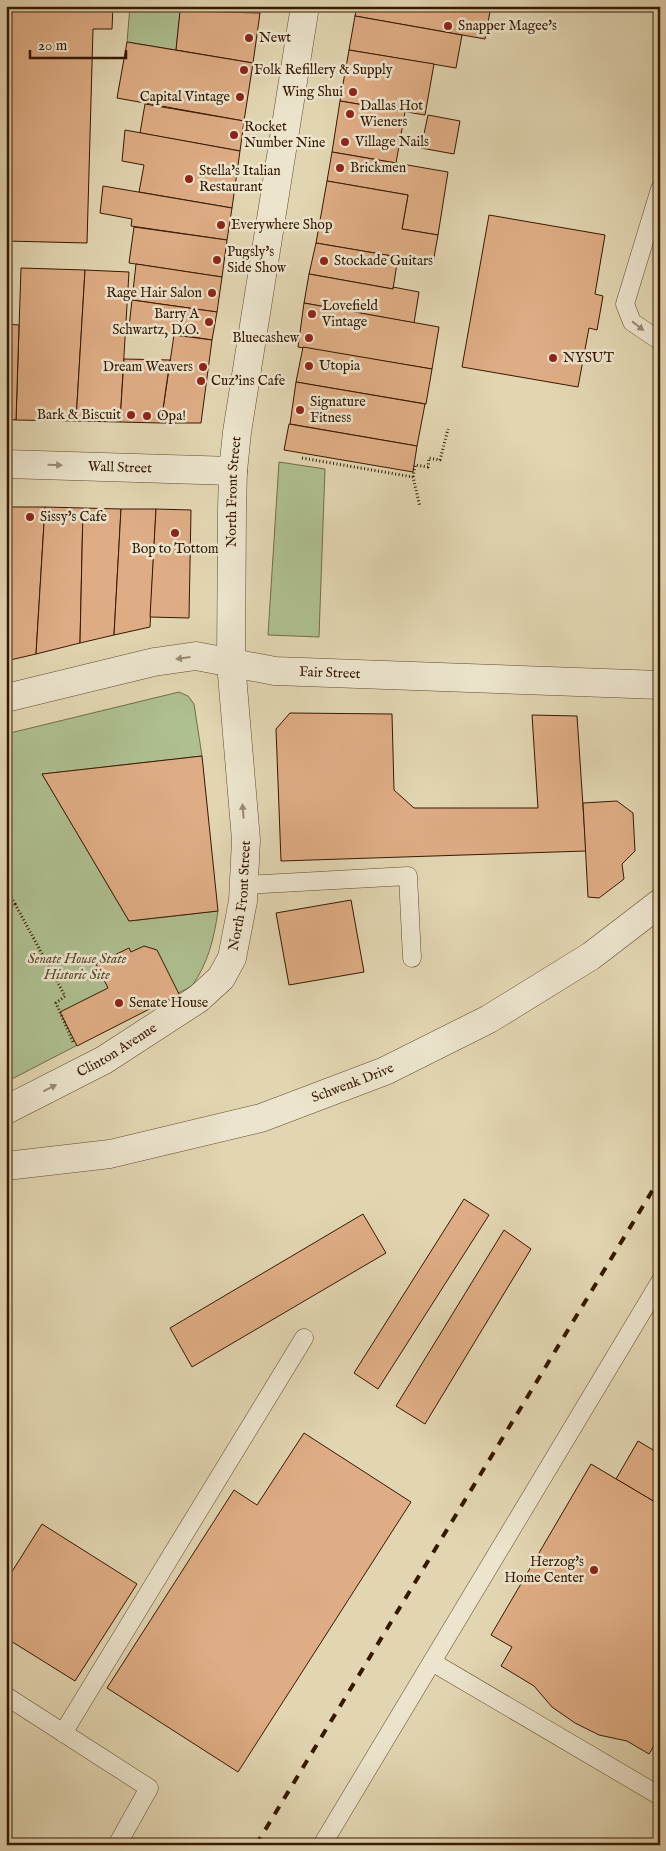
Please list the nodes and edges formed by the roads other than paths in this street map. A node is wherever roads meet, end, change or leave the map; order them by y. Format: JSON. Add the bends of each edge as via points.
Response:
{"nodes":[{"id":1,"x":305,"y":6,"type":"edge"},
{"id":2,"x":660,"y":188,"type":"edge"},
{"id":3,"x":660,"y":341,"type":"edge"},
{"id":4,"x":6,"y":464,"type":"edge"},
{"id":5,"x":233,"y":471,"type":"junction"},
{"id":6,"x":231,"y":663,"type":"junction"},
{"id":7,"x":660,"y":685,"type":"edge"},
{"id":8,"x":6,"y":698,"type":"edge"},
{"id":9,"x":244,"y":885,"type":"junction"},
{"id":10,"x":660,"y":903,"type":"edge"},
{"id":11,"x":412,"y":958,"type":"dead end"},
{"id":12,"x":221,"y":978,"type":"joint"},
{"id":13,"x":6,"y":1110,"type":"edge"},
{"id":14,"x":6,"y":1166,"type":"edge"},
{"id":15,"x":660,"y":1282,"type":"edge"},
{"id":16,"x":653,"y":1308,"type":"edge"},
{"id":17,"x":304,"y":1338,"type":"dead end"},
{"id":18,"x":432,"y":1662,"type":"junction"},
{"id":19,"x":6,"y":1696,"type":"edge"},
{"id":20,"x":63,"y":1733,"type":"junction"},
{"id":21,"x":660,"y":1796,"type":"edge"},
{"id":22,"x":117,"y":1845,"type":"edge"},
{"id":23,"x":322,"y":1845,"type":"edge"}],
"edges":[{"from":1,"to":5,"type":"street","name":"North Front Street"},
{"from":2,"to":3,"type":"lane","one_way":true,"via":[[626,304],[632,322]]},
{"from":4,"to":5,"type":"street","name":"Wall Street","one_way":true},
{"from":5,"to":6,"type":"street","name":"North Front Street"},
{"from":6,"to":7,"type":"street","name":"Fair Street","via":[[275,671]]},
{"from":6,"to":8,"type":"street","name":"Fair Street","one_way":true,"via":[[196,656],[154,662]]},
{"from":9,"to":6,"type":"street","name":"North Front Street","one_way":true,"via":[[246,840]]},
{"from":9,"to":11,"type":"lane","via":[[408,876]]},
{"from":9,"to":12,"type":"street","name":"North Front Street","via":[[232,958]]},
{"from":10,"to":14,"type":"street","name":"Schwenk Drive","via":[[591,956],[489,1019],[386,1071],[261,1118],[110,1154]]},
{"from":13,"to":12,"type":"street","name":"Clinton Avenue","one_way":true,"via":[[104,1060],[198,999]]},
{"from":15,"to":16,"type":"lane"},
{"from":16,"to":18,"type":"lane"},
{"from":17,"to":20,"type":"lane"},
{"from":18,"to":21,"type":"lane"},
{"from":18,"to":23,"type":"lane"},
{"from":19,"to":20,"type":"lane"},
{"from":20,"to":22,"type":"lane","via":[[149,1788]]}]}
